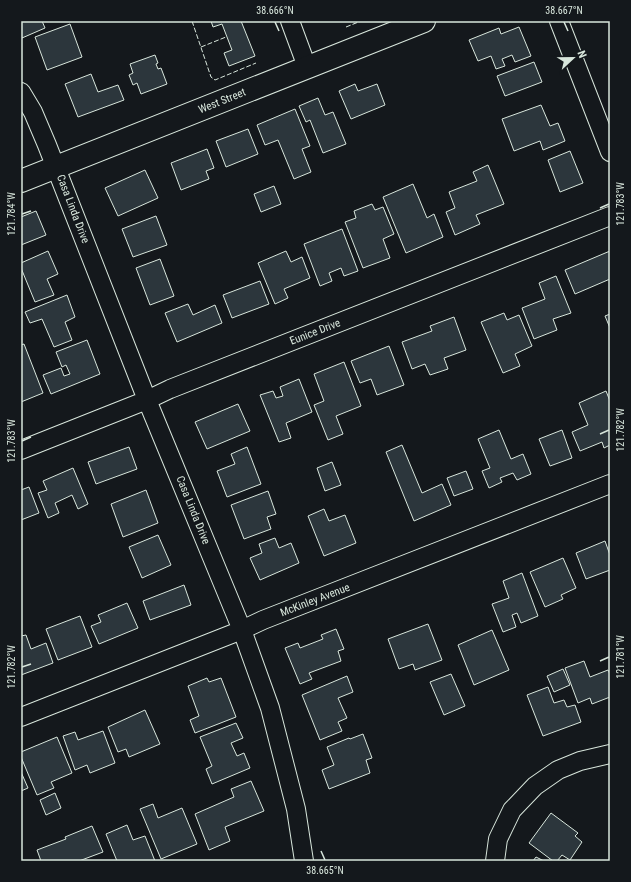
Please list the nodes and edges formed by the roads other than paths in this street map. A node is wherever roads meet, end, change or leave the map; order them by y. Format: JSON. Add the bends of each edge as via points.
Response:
{"nodes":[{"id":1,"x":290,"y":21,"type":"edge"},
{"id":2,"x":424,"y":21,"type":"edge"},
{"id":3,"x":559,"y":21,"type":"edge"},
{"id":4,"x":307,"y":67,"type":"junction"},
{"id":5,"x":21,"y":92,"type":"edge"},
{"id":6,"x":610,"y":152,"type":"edge"},
{"id":7,"x":56,"y":167,"type":"junction"},
{"id":8,"x":21,"y":181,"type":"edge"},
{"id":9,"x":610,"y":216,"type":"edge"},
{"id":10,"x":147,"y":400,"type":"junction"},
{"id":11,"x":21,"y":450,"type":"edge"},
{"id":12,"x":610,"y":484,"type":"edge"},
{"id":13,"x":242,"y":630,"type":"junction"},
{"id":14,"x":21,"y":717,"type":"edge"},
{"id":15,"x":610,"y":754,"type":"edge"},
{"id":16,"x":304,"y":861,"type":"edge"},
{"id":17,"x":495,"y":861,"type":"edge"}],
"edges":[{"from":1,"to":4,"type":"street"},
{"from":2,"to":4,"type":"main road","name":"West Street"},
{"from":3,"to":6,"type":"street"},
{"from":4,"to":7,"type":"main road","name":"West Street"},
{"from":5,"to":7,"type":"street","name":"Casa Linda Drive","via":[[33,112]]},
{"from":7,"to":8,"type":"main road","name":"West Street"},
{"from":7,"to":10,"type":"street","name":"Casa Linda Drive"},
{"from":9,"to":10,"type":"street","name":"Eunice Drive"},
{"from":10,"to":11,"type":"street","name":"Eunice Drive"},
{"from":10,"to":13,"type":"street","name":"Casa Linda Drive"},
{"from":12,"to":13,"type":"street","name":"McKinley Avenue"},
{"from":13,"to":14,"type":"street","name":"McKinley Avenue"},
{"from":13,"to":16,"type":"street","name":"Casa Linda Drive","via":[[272,716],[296,809]]},
{"from":15,"to":17,"type":"street","via":[[580,761],[558,770],[535,786],[512,810],[498,839]]}]}
